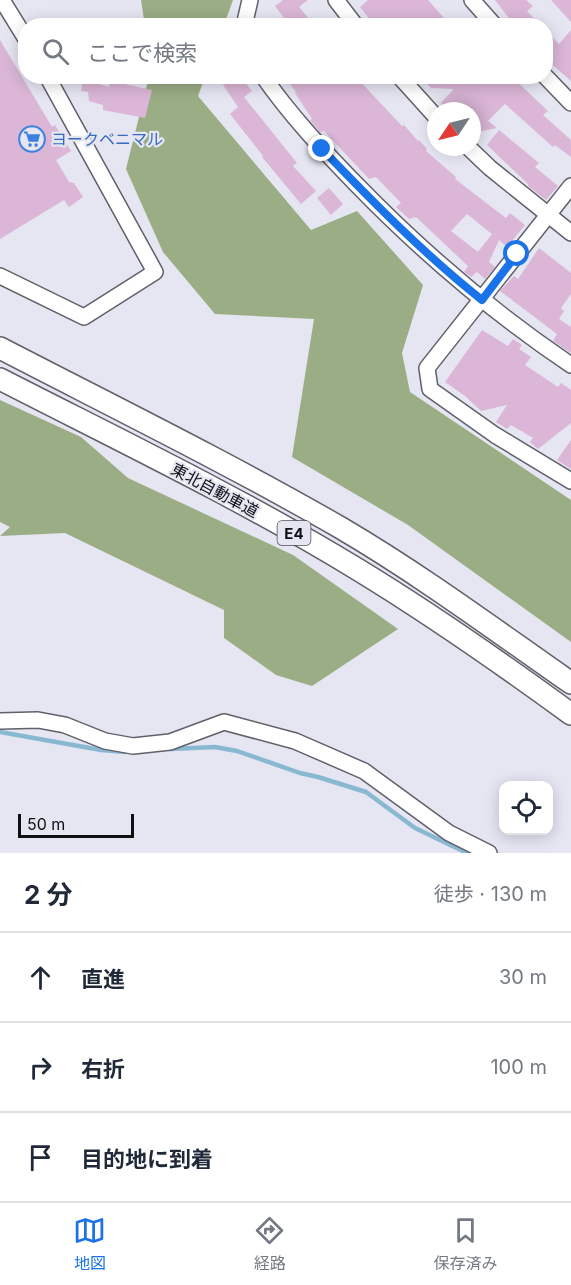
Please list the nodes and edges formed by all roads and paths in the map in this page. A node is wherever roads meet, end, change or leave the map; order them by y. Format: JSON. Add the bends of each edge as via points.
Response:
{"nodes":[{"id":1,"x":2,"y":0,"type":"edge"},
{"id":2,"x":250,"y":0,"type":"edge"},
{"id":3,"x":336,"y":0,"type":"edge"},
{"id":4,"x":472,"y":0,"type":"edge"},
{"id":5,"x":246,"y":18,"type":"edge"},
{"id":6,"x":350,"y":18,"type":"edge"},
{"id":7,"x":488,"y":18,"type":"edge"},
{"id":8,"x":18,"y":26,"type":"edge"},
{"id":9,"x":51,"y":84,"type":"edge"},
{"id":10,"x":269,"y":84,"type":"edge"},
{"id":11,"x":406,"y":84,"type":"edge"},
{"id":12,"x":553,"y":84,"type":"edge"},
{"id":13,"x":571,"y":102,"type":"edge"},
{"id":14,"x":427,"y":107,"type":"edge"},
{"id":15,"x":477,"y":156,"type":"edge"},
{"id":16,"x":571,"y":186,"type":"edge"},
{"id":17,"x":548,"y":216,"type":"junction"},
{"id":18,"x":571,"y":233,"type":"edge"},
{"id":19,"x":0,"y":276,"type":"edge"},
{"id":20,"x":482,"y":300,"type":"junction"},
{"id":21,"x":0,"y":348,"type":"edge"},
{"id":22,"x":571,"y":365,"type":"edge"},
{"id":23,"x":0,"y":379,"type":"edge"},
{"id":24,"x":571,"y":481,"type":"edge"},
{"id":25,"x":571,"y":683,"type":"edge"},
{"id":26,"x":571,"y":714,"type":"edge"},
{"id":27,"x":0,"y":721,"type":"edge"},
{"id":28,"x":489,"y":853,"type":"edge"}],
"edges":[{"from":1,"to":8,"type":"street"},
{"from":2,"to":5,"type":"street"},
{"from":3,"to":6,"type":"street"},
{"from":4,"to":7,"type":"street"},
{"from":9,"to":19,"type":"street","via":[[155,272],[84,317]]},
{"from":10,"to":20,"type":"street","via":[[322,149],[374,202]]},
{"from":11,"to":14,"type":"street"},
{"from":12,"to":13,"type":"street"},
{"from":15,"to":17,"type":"street"},
{"from":16,"to":17,"type":"street"},
{"from":17,"to":18,"type":"street"},
{"from":17,"to":20,"type":"street"},
{"from":20,"to":22,"type":"street"},
{"from":20,"to":24,"type":"street","via":[[427,368],[430,389],[495,435]]},
{"from":21,"to":25,"type":"highway","name":"東北自動車道","number":"E4","via":[[342,529]]},
{"from":23,"to":26,"type":"highway","name":"東北自動車道","number":"E4","via":[[355,567],[503,664]]},
{"from":27,"to":28,"type":"street","via":[[66,724],[105,741],[132,747],[170,742],[224,722],[295,741],[364,771],[449,833]]}]}
